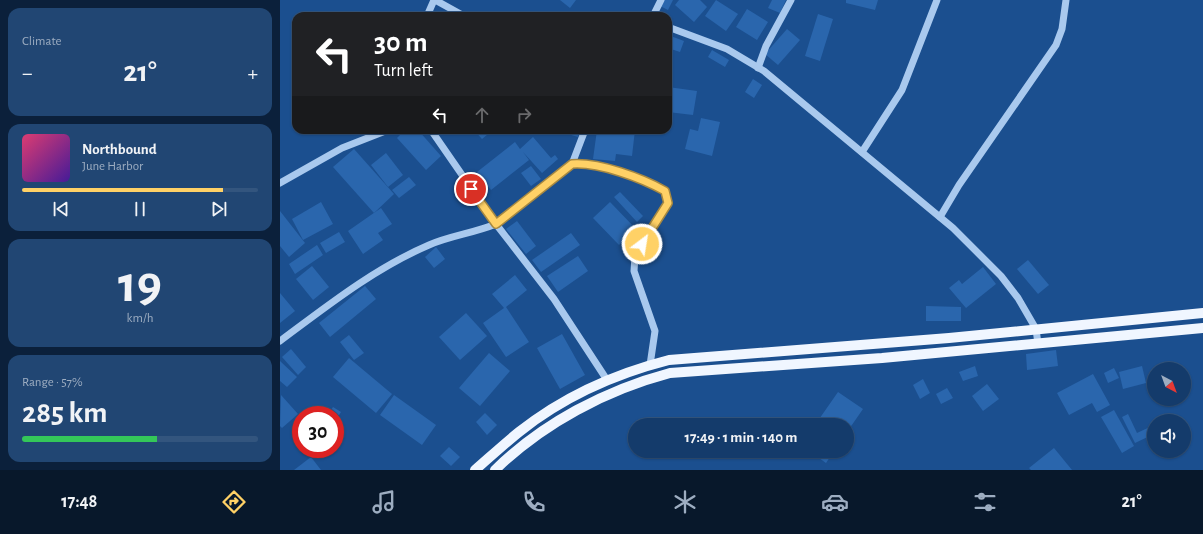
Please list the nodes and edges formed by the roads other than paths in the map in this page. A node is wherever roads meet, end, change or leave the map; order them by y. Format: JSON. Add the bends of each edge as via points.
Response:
{"nodes":[{"id":1,"x":435,"y":0,"type":"edge"},
{"id":2,"x":791,"y":0,"type":"edge"},
{"id":3,"x":937,"y":0,"type":"edge"},
{"id":4,"x":1066,"y":0,"type":"edge"},
{"id":5,"x":659,"y":1,"type":"edge"},
{"id":6,"x":429,"y":12,"type":"edge"},
{"id":7,"x":457,"y":12,"type":"edge"},
{"id":8,"x":655,"y":12,"type":"edge"},
{"id":9,"x":672,"y":28,"type":"edge"},
{"id":10,"x":758,"y":68,"type":"junction"},
{"id":11,"x":378,"y":134,"type":"edge"},
{"id":12,"x":434,"y":134,"type":"edge"},
{"id":13,"x":583,"y":134,"type":"edge"},
{"id":14,"x":862,"y":152,"type":"junction"},
{"id":15,"x":572,"y":164,"type":"junction"},
{"id":16,"x":280,"y":183,"type":"edge"},
{"id":17,"x":940,"y":217,"type":"junction"},
{"id":18,"x":496,"y":224,"type":"junction"},
{"id":19,"x":1203,"y":313,"type":"edge"},
{"id":20,"x":1203,"y":328,"type":"edge"},
{"id":21,"x":1036,"y":329,"type":"junction"},
{"id":22,"x":280,"y":341,"type":"edge"},
{"id":23,"x":1038,"y":344,"type":"junction"},
{"id":24,"x":650,"y":365,"type":"junction"},
{"id":25,"x":607,"y":380,"type":"junction"},
{"id":26,"x":475,"y":470,"type":"edge"},
{"id":27,"x":495,"y":470,"type":"edge"}],
"edges":[{"from":1,"to":6,"type":"street"},
{"from":1,"to":7,"type":"street"},
{"from":2,"to":10,"type":"street","via":[[766,46]]},
{"from":3,"to":14,"type":"street","via":[[902,90]]},
{"from":4,"to":17,"type":"street","via":[[1062,28],[1056,45],[959,185]]},
{"from":5,"to":8,"type":"street"},
{"from":9,"to":10,"type":"street","via":[[727,49]]},
{"from":10,"to":14,"type":"street"},
{"from":11,"to":16,"type":"street","via":[[342,148]]},
{"from":12,"to":18,"type":"street"},
{"from":13,"to":15,"type":"street"},
{"from":14,"to":17,"type":"street"},
{"from":15,"to":18,"type":"street"},
{"from":15,"to":24,"type":"street","via":[[584,163],[605,167],[665,191],[668,203],[635,256],[634,271],[655,331]]},
{"from":17,"to":21,"type":"street","via":[[1001,276],[1018,298]]},
{"from":18,"to":22,"type":"street","via":[[429,245],[373,275]]},
{"from":18,"to":25,"type":"street","via":[[554,299]]},
{"from":19,"to":21,"type":"main road"},
{"from":20,"to":23,"type":"main road"},
{"from":21,"to":23,"type":"street"},
{"from":21,"to":24,"type":"main road","via":[[744,353],[669,360]]},
{"from":23,"to":27,"type":"main road","via":[[670,373],[643,380],[605,395],[561,419]]},
{"from":24,"to":25,"type":"main road"},
{"from":25,"to":26,"type":"main road","via":[[581,392],[519,431]]}]}
